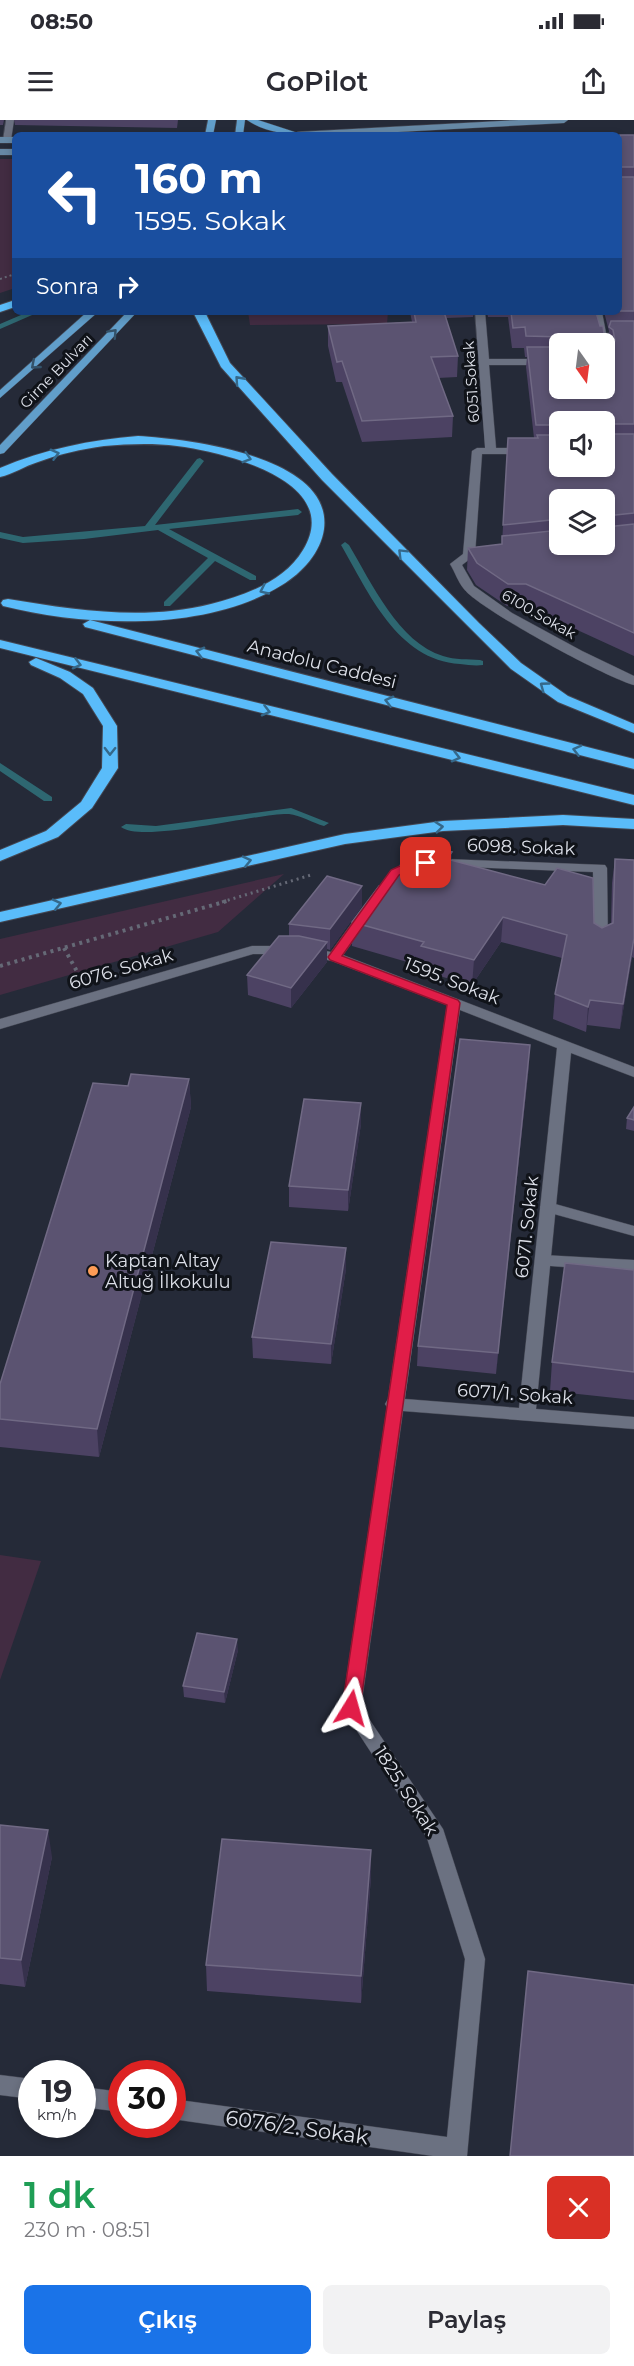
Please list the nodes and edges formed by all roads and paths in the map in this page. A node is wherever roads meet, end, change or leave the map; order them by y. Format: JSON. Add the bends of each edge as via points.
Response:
{"nodes":[{"id":1,"x":10,"y":120,"type":"edge"},
{"id":2,"x":251,"y":120,"type":"edge"},
{"id":3,"x":564,"y":120,"type":"edge"},
{"id":4,"x":527,"y":121,"type":"edge"},
{"id":5,"x":289,"y":132,"type":"edge"},
{"id":6,"x":347,"y":132,"type":"edge"},
{"id":7,"x":7,"y":140,"type":"edge"},
{"id":8,"x":90,"y":315,"type":"edge"},
{"id":9,"x":129,"y":315,"type":"edge"},
{"id":10,"x":201,"y":315,"type":"edge"},
{"id":11,"x":480,"y":315,"type":"edge"},
{"id":12,"x":598,"y":315,"type":"edge"},
{"id":13,"x":601,"y":333,"type":"edge"},
{"id":14,"x":634,"y":336,"type":"edge"},
{"id":15,"x":615,"y":338,"type":"edge"},
{"id":16,"x":484,"y":362,"type":"junction"},
{"id":17,"x":549,"y":362,"type":"edge"},
{"id":18,"x":0,"y":396,"type":"edge"},
{"id":19,"x":0,"y":451,"type":"edge"},
{"id":20,"x":491,"y":451,"type":"junction"},
{"id":21,"x":549,"y":451,"type":"edge"},
{"id":22,"x":0,"y":474,"type":"edge"},
{"id":23,"x":4,"y":602,"type":"edge"},
{"id":24,"x":0,"y":644,"type":"edge"},
{"id":25,"x":0,"y":650,"type":"edge"},
{"id":26,"x":628,"y":674,"type":"edge"},
{"id":27,"x":634,"y":681,"type":"edge"},
{"id":28,"x":634,"y":729,"type":"edge"},
{"id":29,"x":634,"y":764,"type":"edge"},
{"id":30,"x":634,"y":800,"type":"edge"},
{"id":31,"x":634,"y":824,"type":"edge"},
{"id":32,"x":0,"y":856,"type":"edge"},
{"id":33,"x":426,"y":863,"type":"edge"},
{"id":34,"x":312,"y":874,"type":"dead end"},
{"id":35,"x":375,"y":901,"type":"edge"},
{"id":36,"x":0,"y":917,"type":"edge"},
{"id":37,"x":601,"y":947,"type":"edge"},
{"id":38,"x":64,"y":948,"type":"junction"},
{"id":39,"x":252,"y":950,"type":"joint"},
{"id":40,"x":335,"y":957,"type":"junction"},
{"id":41,"x":0,"y":966,"type":"edge"},
{"id":42,"x":91,"y":996,"type":"junction"},
{"id":43,"x":454,"y":1003,"type":"junction"},
{"id":44,"x":0,"y":1024,"type":"edge"},
{"id":45,"x":565,"y":1044,"type":"junction"},
{"id":46,"x":634,"y":1072,"type":"edge"},
{"id":47,"x":548,"y":1207,"type":"junction"},
{"id":48,"x":634,"y":1231,"type":"edge"},
{"id":49,"x":543,"y":1261,"type":"junction"},
{"id":50,"x":634,"y":1266,"type":"edge"},
{"id":51,"x":393,"y":1404,"type":"junction"},
{"id":52,"x":527,"y":1413,"type":"junction"},
{"id":53,"x":634,"y":1422,"type":"edge"},
{"id":54,"x":0,"y":2085,"type":"edge"},
{"id":55,"x":18,"y":2087,"type":"edge"},
{"id":56,"x":186,"y":2111,"type":"edge"},
{"id":57,"x":456,"y":2153,"type":"edge"}],
"edges":[{"from":1,"to":7,"type":"street"},
{"from":2,"to":5,"type":"main road"},
{"from":3,"to":4,"type":"main road"},
{"from":4,"to":6,"type":"main road"},
{"from":8,"to":18,"type":"main road","name":"Girne Bulvarı","one_way":true},
{"from":19,"to":9,"type":"main road","name":"Girne Bulvarı","one_way":true},
{"from":28,"to":10,"type":"highway","one_way":true,"via":[[563,699],[516,666],[474,626],[327,477],[225,364]]},
{"from":11,"to":16,"type":"street","name":"6051.Sokak"},
{"from":12,"to":13,"type":"street"},
{"from":14,"to":15,"type":"street"},
{"from":16,"to":17,"type":"street"},
{"from":16,"to":20,"type":"street","name":"6051.Sokak"},
{"from":20,"to":21,"type":"street"},
{"from":20,"to":26,"type":"street","name":"6100.Sokak","via":[[477,451],[474,555],[456,564],[469,588],[522,623]]},
{"from":22,"to":23,"type":"highway","one_way":true,"via":[[22,463],[81,446],[157,440],[207,447],[254,460],[295,481],[316,505],[318,531],[310,554],[291,573],[270,588],[221,608],[172,616],[120,618]]},
{"from":29,"to":23,"type":"highway","name":"Anadolu Caddesi","one_way":true},
{"from":24,"to":30,"type":"highway","one_way":true},
{"from":25,"to":32,"type":"highway","one_way":true,"via":[[42,663],[88,691],[110,726],[110,768],[87,805],[52,834]]},
{"from":26,"to":27,"type":"street","name":"6100.Sokak"},
{"from":36,"to":31,"type":"highway","one_way":true,"via":[[345,839],[443,826],[563,820]]},
{"from":33,"to":37,"type":"street","name":"6098. Sokak","via":[[600,868]]},
{"from":34,"to":38,"type":"path"},
{"from":35,"to":40,"type":"street"},
{"from":38,"to":41,"type":"path"},
{"from":38,"to":42,"type":"path"},
{"from":39,"to":40,"type":"street","name":"1595. Sokak","via":[[299,950]]},
{"from":39,"to":42,"type":"street","name":"6076. Sokak"},
{"from":40,"to":43,"type":"street","name":"1595. Sokak"},
{"from":42,"to":44,"type":"street","name":"6076. Sokak"},
{"from":43,"to":45,"type":"street","name":"1595. Sokak"},
{"from":43,"to":51,"type":"street","name":"1825. Sokak"},
{"from":45,"to":46,"type":"street","name":"1595. Sokak"},
{"from":45,"to":47,"type":"street","name":"6071. Sokak"},
{"from":47,"to":48,"type":"street"},
{"from":47,"to":49,"type":"street","name":"6071. Sokak"},
{"from":49,"to":50,"type":"street"},
{"from":49,"to":52,"type":"street","name":"6071. Sokak"},
{"from":51,"to":52,"type":"street","name":"6071/1. Sokak"},
{"from":51,"to":57,"type":"street","name":"1825. Sokak","via":[[351,1708],[436,1835],[475,1959]]},
{"from":52,"to":53,"type":"street","name":"6071/1. Sokak"},
{"from":54,"to":55,"type":"street"},
{"from":56,"to":57,"type":"street","name":"6076/2. Sokak"}]}
